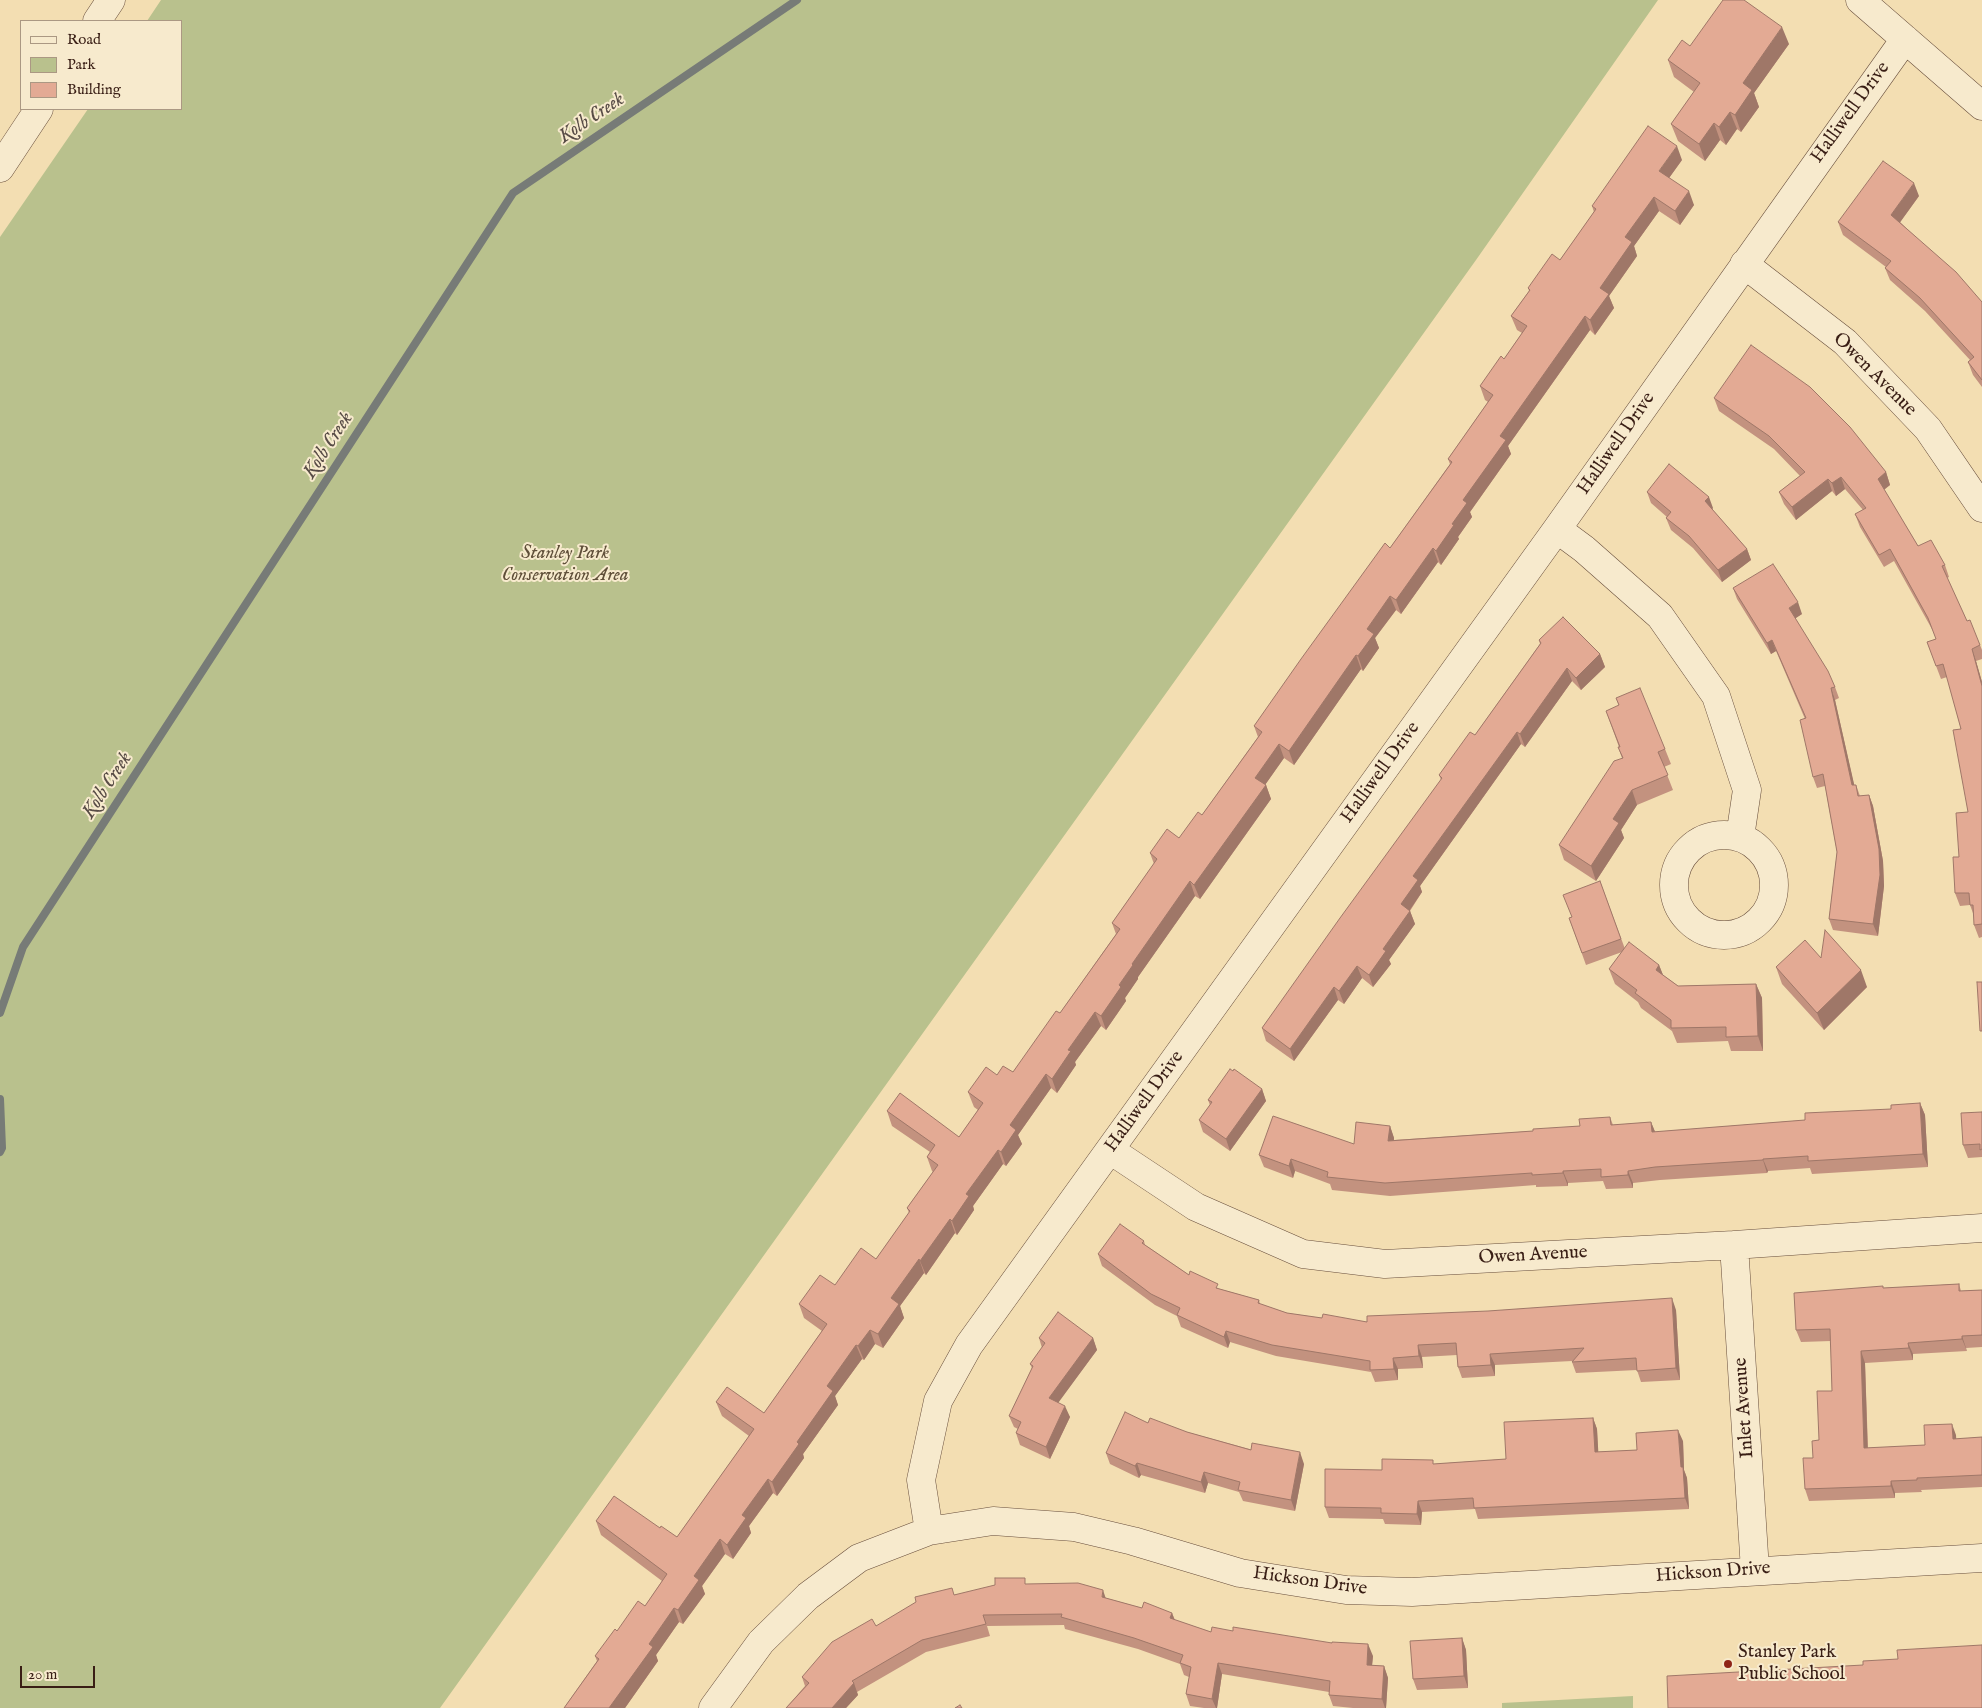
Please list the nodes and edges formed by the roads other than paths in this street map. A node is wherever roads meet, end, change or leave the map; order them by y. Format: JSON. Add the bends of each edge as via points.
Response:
{"nodes":[{"id":1,"x":111,"y":0,"type":"edge"},
{"id":2,"x":1860,"y":0,"type":"edge"},
{"id":3,"x":98,"y":20,"type":"edge"},
{"id":4,"x":1904,"y":39,"type":"junction"},
{"id":5,"x":1982,"y":106,"type":"edge"},
{"id":6,"x":38,"y":110,"type":"edge"},
{"id":7,"x":0,"y":168,"type":"edge"},
{"id":8,"x":1744,"y":264,"type":"junction"},
{"id":9,"x":1982,"y":508,"type":"edge"},
{"id":10,"x":1557,"y":529,"type":"junction"},
{"id":11,"x":1740,"y":837,"type":"dead end"},
{"id":12,"x":1110,"y":1150,"type":"junction"},
{"id":13,"x":1982,"y":1228,"type":"edge"},
{"id":14,"x":1734,"y":1245,"type":"junction"},
{"id":15,"x":929,"y":1532,"type":"junction"},
{"id":16,"x":1982,"y":1558,"type":"edge"},
{"id":17,"x":1755,"y":1570,"type":"junction"},
{"id":18,"x":714,"y":1708,"type":"edge"}],
"edges":[{"from":1,"to":3,"type":"street"},
{"from":2,"to":4,"type":"street"},
{"from":4,"to":5,"type":"street"},
{"from":4,"to":8,"type":"street","name":"Halliwell Drive"},
{"from":6,"to":7,"type":"street"},
{"from":8,"to":9,"type":"street","name":"Owen Avenue","via":[[1846,342],[1928,429]]},
{"from":8,"to":10,"type":"street","name":"Halliwell Drive"},
{"from":10,"to":11,"type":"street","via":[[1660,616],[1716,696],[1747,790]]},
{"from":10,"to":12,"type":"street","name":"Halliwell Drive"},
{"from":12,"to":14,"type":"street","name":"Owen Avenue","via":[[1196,1206],[1303,1254],[1385,1264]]},
{"from":12,"to":15,"type":"street","name":"Halliwell Drive","via":[[969,1344],[938,1401],[921,1480]]},
{"from":13,"to":14,"type":"street","name":"Owen Avenue"},
{"from":14,"to":17,"type":"street","name":"Inlet Avenue"},
{"from":15,"to":17,"type":"street","name":"Hickson Drive","via":[[994,1521],[1074,1528],[1133,1541],[1240,1573],[1346,1590],[1412,1592]]},
{"from":15,"to":18,"type":"street","name":"Hickson Drive","via":[[859,1558],[808,1596],[761,1642]]},
{"from":16,"to":17,"type":"street","name":"Hickson Drive"}]}
